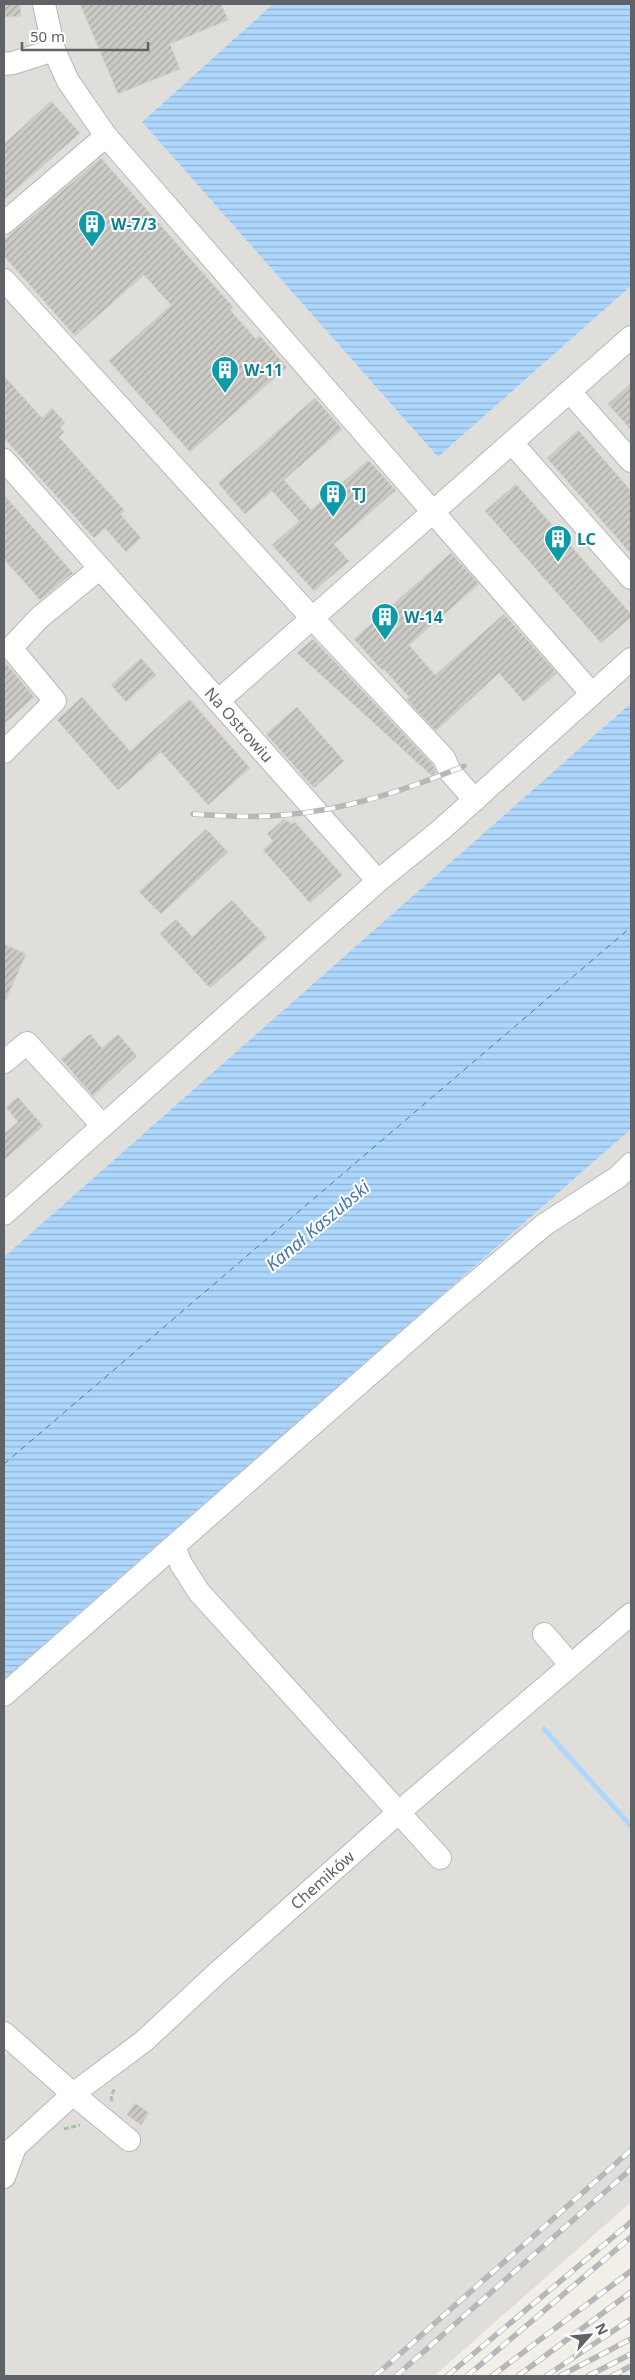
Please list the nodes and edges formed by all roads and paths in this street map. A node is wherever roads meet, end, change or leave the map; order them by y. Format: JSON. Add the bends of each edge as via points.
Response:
{"nodes":[{"id":1,"x":44,"y":4,"type":"edge"},
{"id":2,"x":54,"y":50,"type":"junction"},
{"id":3,"x":4,"y":64,"type":"edge"},
{"id":4,"x":106,"y":136,"type":"junction"},
{"id":5,"x":4,"y":223,"type":"edge"},
{"id":6,"x":4,"y":280,"type":"edge"},
{"id":7,"x":631,"y":337,"type":"edge"},
{"id":8,"x":570,"y":392,"type":"junction"},
{"id":9,"x":512,"y":443,"type":"junction"},
{"id":10,"x":4,"y":460,"type":"edge"},
{"id":11,"x":631,"y":461,"type":"edge"},
{"id":12,"x":433,"y":512,"type":"junction"},
{"id":13,"x":100,"y":568,"type":"junction"},
{"id":14,"x":631,"y":578,"type":"edge"},
{"id":15,"x":312,"y":618,"type":"junction"},
{"id":16,"x":631,"y":659,"type":"edge"},
{"id":17,"x":592,"y":694,"type":"junction"},
{"id":18,"x":218,"y":701,"type":"junction"},
{"id":19,"x":4,"y":752,"type":"edge"},
{"id":20,"x":475,"y":800,"type":"junction"},
{"id":21,"x":378,"y":881,"type":"junction"},
{"id":22,"x":4,"y":1062,"type":"edge"},
{"id":23,"x":103,"y":1126,"type":"junction"},
{"id":24,"x":627,"y":1177,"type":"edge"},
{"id":25,"x":4,"y":1214,"type":"edge"},
{"id":26,"x":174,"y":1546,"type":"junction"},
{"id":27,"x":631,"y":1602,"type":"edge"},
{"id":28,"x":631,"y":1614,"type":"edge"},
{"id":29,"x":612,"y":1628,"type":"junction"},
{"id":30,"x":544,"y":1634,"type":"dead end"},
{"id":31,"x":570,"y":1664,"type":"junction"},
{"id":32,"x":4,"y":1696,"type":"edge"},
{"id":33,"x":398,"y":1812,"type":"junction"},
{"id":34,"x":440,"y":1858,"type":"dead end"},
{"id":35,"x":4,"y":2032,"type":"edge"},
{"id":36,"x":73,"y":2094,"type":"junction"},
{"id":37,"x":84,"y":2124,"type":"dead end"},
{"id":38,"x":60,"y":2132,"type":"dead end"},
{"id":39,"x":129,"y":2140,"type":"dead end"},
{"id":40,"x":10,"y":2151,"type":"edge"},
{"id":41,"x":4,"y":2177,"type":"edge"}],
"edges":[{"from":1,"to":2,"type":"lane"},
{"from":2,"to":3,"type":"lane"},
{"from":2,"to":4,"type":"lane","via":[[68,81]]},
{"from":4,"to":5,"type":"lane"},
{"from":4,"to":12,"type":"lane"},
{"from":6,"to":15,"type":"lane"},
{"from":7,"to":8,"type":"lane"},
{"from":8,"to":9,"type":"lane"},
{"from":8,"to":11,"type":"lane"},
{"from":9,"to":12,"type":"lane"},
{"from":9,"to":14,"type":"lane"},
{"from":10,"to":13,"type":"lane","name":"Na Ostrowiu"},
{"from":12,"to":15,"type":"lane"},
{"from":12,"to":17,"type":"lane"},
{"from":13,"to":18,"type":"lane","name":"Na Ostrowiu"},
{"from":13,"to":19,"type":"lane","via":[[39,618],[11,648],[55,702]]},
{"from":15,"to":18,"type":"lane"},
{"from":15,"to":20,"type":"lane","via":[[444,758],[450,772]]},
{"from":16,"to":17,"type":"lane"},
{"from":17,"to":20,"type":"lane"},
{"from":18,"to":21,"type":"lane","name":"Na Ostrowiu"},
{"from":20,"to":21,"type":"lane"},
{"from":21,"to":23,"type":"lane"},
{"from":22,"to":23,"type":"lane","via":[[27,1043]]},
{"from":23,"to":25,"type":"lane"},
{"from":24,"to":26,"type":"lane","via":[[544,1225]]},
{"from":26,"to":32,"type":"lane"},
{"from":26,"to":33,"type":"lane","via":[[199,1592]]},
{"from":27,"to":29,"type":"lane"},
{"from":28,"to":29,"type":"lane","name":"Chemików"},
{"from":29,"to":31,"type":"lane","name":"Chemików"},
{"from":30,"to":31,"type":"lane"},
{"from":31,"to":33,"type":"lane","name":"Chemików"},
{"from":33,"to":34,"type":"lane"},
{"from":33,"to":36,"type":"lane","name":"Chemików","via":[[144,2041]]},
{"from":35,"to":36,"type":"lane"},
{"from":36,"to":39,"type":"lane"},
{"from":36,"to":40,"type":"lane","name":"Chemików"},
{"from":37,"to":38,"type":"path","via":[[72,2125]]},
{"from":40,"to":41,"type":"lane","name":"Chemików"}]}
